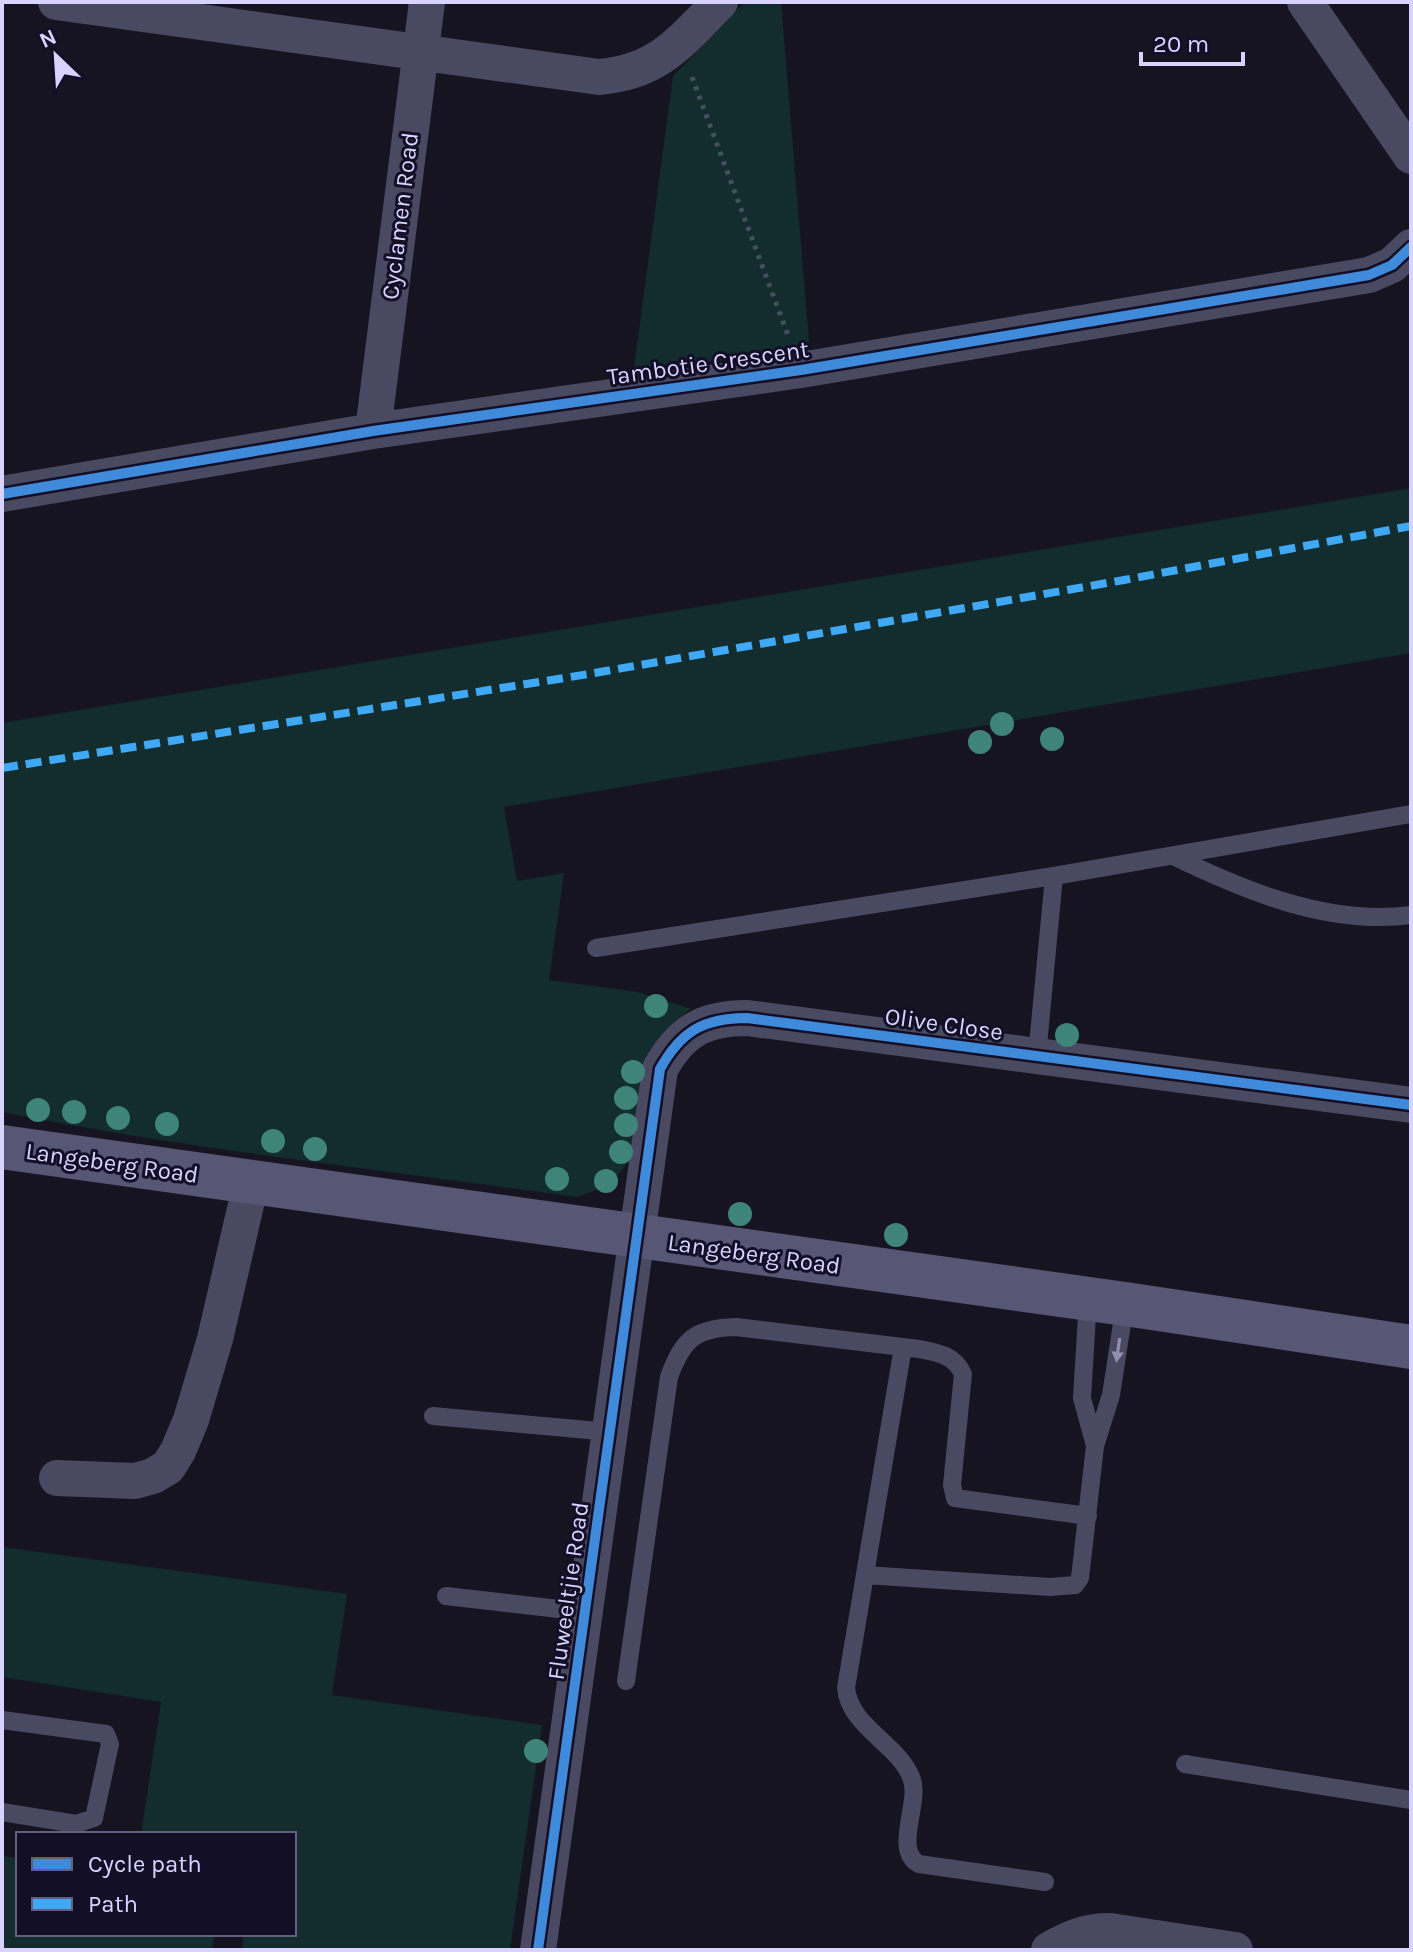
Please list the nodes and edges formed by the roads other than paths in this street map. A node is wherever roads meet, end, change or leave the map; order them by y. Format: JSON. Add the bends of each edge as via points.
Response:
{"nodes":[{"id":1,"x":56,"y":2,"type":"edge"},
{"id":2,"x":427,"y":2,"type":"edge"},
{"id":3,"x":720,"y":2,"type":"edge"},
{"id":4,"x":1305,"y":2,"type":"edge"},
{"id":5,"x":420,"y":52,"type":"junction"},
{"id":6,"x":1411,"y":156,"type":"edge"},
{"id":7,"x":1411,"y":247,"type":"edge"},
{"id":8,"x":373,"y":431,"type":"junction"},
{"id":9,"x":2,"y":494,"type":"edge"},
{"id":10,"x":1411,"y":814,"type":"edge"},
{"id":11,"x":1173,"y":856,"type":"junction"},
{"id":12,"x":1054,"y":876,"type":"junction"},
{"id":13,"x":1411,"y":915,"type":"edge"},
{"id":14,"x":596,"y":948,"type":"dead end"},
{"id":15,"x":1037,"y":1056,"type":"junction"},
{"id":16,"x":1411,"y":1105,"type":"edge"},
{"id":17,"x":2,"y":1147,"type":"edge"},
{"id":18,"x":251,"y":1183,"type":"junction"},
{"id":19,"x":637,"y":1238,"type":"junction"},
{"id":20,"x":1106,"y":1302,"type":"junction"},
{"id":21,"x":903,"y":1347,"type":"junction"},
{"id":22,"x":1411,"y":1347,"type":"edge"},
{"id":23,"x":433,"y":1416,"type":"dead end"},
{"id":24,"x":610,"y":1432,"type":"junction"},
{"id":25,"x":1095,"y":1446,"type":"junction"},
{"id":26,"x":57,"y":1478,"type":"dead end"},
{"id":27,"x":1088,"y":1516,"type":"junction"},
{"id":28,"x":865,"y":1575,"type":"junction"},
{"id":29,"x":446,"y":1596,"type":"dead end"},
{"id":30,"x":585,"y":1612,"type":"junction"},
{"id":31,"x":626,"y":1681,"type":"dead end"},
{"id":32,"x":2,"y":1720,"type":"edge"},
{"id":33,"x":1185,"y":1764,"type":"dead end"},
{"id":34,"x":1411,"y":1800,"type":"edge"},
{"id":35,"x":2,"y":1812,"type":"edge"},
{"id":36,"x":1045,"y":1882,"type":"dead end"},
{"id":37,"x":538,"y":1950,"type":"edge"},
{"id":38,"x":1049,"y":1950,"type":"edge"},
{"id":39,"x":1235,"y":1950,"type":"edge"}],
"edges":[{"from":1,"to":5,"type":"street"},
{"from":2,"to":5,"type":"street","name":"Cyclamen Road"},
{"from":3,"to":5,"type":"street","via":[[680,42],[632,72],[599,77]]},
{"from":4,"to":6,"type":"street"},
{"from":5,"to":8,"type":"street","name":"Cyclamen Road"},
{"from":7,"to":8,"type":"street","name":"Tambotie Crescent","via":[[1392,265],[1369,275],[801,370]]},
{"from":8,"to":9,"type":"street","name":"Tambotie Crescent"},
{"from":10,"to":11,"type":"lane"},
{"from":11,"to":12,"type":"lane"},
{"from":11,"to":13,"type":"lane","via":[[1217,878],[1291,903],[1354,917]]},
{"from":12,"to":14,"type":"lane"},
{"from":12,"to":15,"type":"lane"},
{"from":15,"to":16,"type":"street","name":"Olive Close"},
{"from":15,"to":19,"type":"street","name":"Olive Close","via":[[747,1018],[722,1018],[700,1027],[682,1039],[660,1069]]},
{"from":17,"to":18,"type":"main road","name":"Langeberg Road"},
{"from":18,"to":19,"type":"main road","name":"Langeberg Road"},
{"from":18,"to":26,"type":"street","via":[[215,1339],[191,1420],[168,1467],[135,1481]]},
{"from":19,"to":20,"type":"main road","name":"Langeberg Road"},
{"from":19,"to":24,"type":"street","name":"Fluweeltjie Road"},
{"from":20,"to":22,"type":"main road","name":"Langeberg Road"},
{"from":20,"to":25,"type":"lane","one_way":true,"via":[[1111,1395]]},
{"from":20,"to":25,"type":"lane","via":[[1082,1398]]},
{"from":21,"to":27,"type":"lane","via":[[948,1356],[963,1374],[955,1498]]},
{"from":21,"to":28,"type":"lane"},
{"from":21,"to":31,"type":"lane","via":[[736,1327],[717,1327],[690,1338],[669,1377]]},
{"from":23,"to":24,"type":"lane"},
{"from":24,"to":30,"type":"street","name":"Fluweeltjie Road"},
{"from":25,"to":27,"type":"lane"},
{"from":27,"to":28,"type":"lane","via":[[1075,1585]]},
{"from":28,"to":36,"type":"lane","via":[[847,1698],[913,1781],[910,1857],[919,1864]]},
{"from":29,"to":30,"type":"lane"},
{"from":30,"to":37,"type":"street","name":"Fluweeltjie Road"},
{"from":32,"to":35,"type":"lane","via":[[106,1734],[110,1744],[94,1818],[76,1824]]},
{"from":33,"to":34,"type":"lane"},
{"from":38,"to":39,"type":"street","via":[[1092,1931]]}]}
